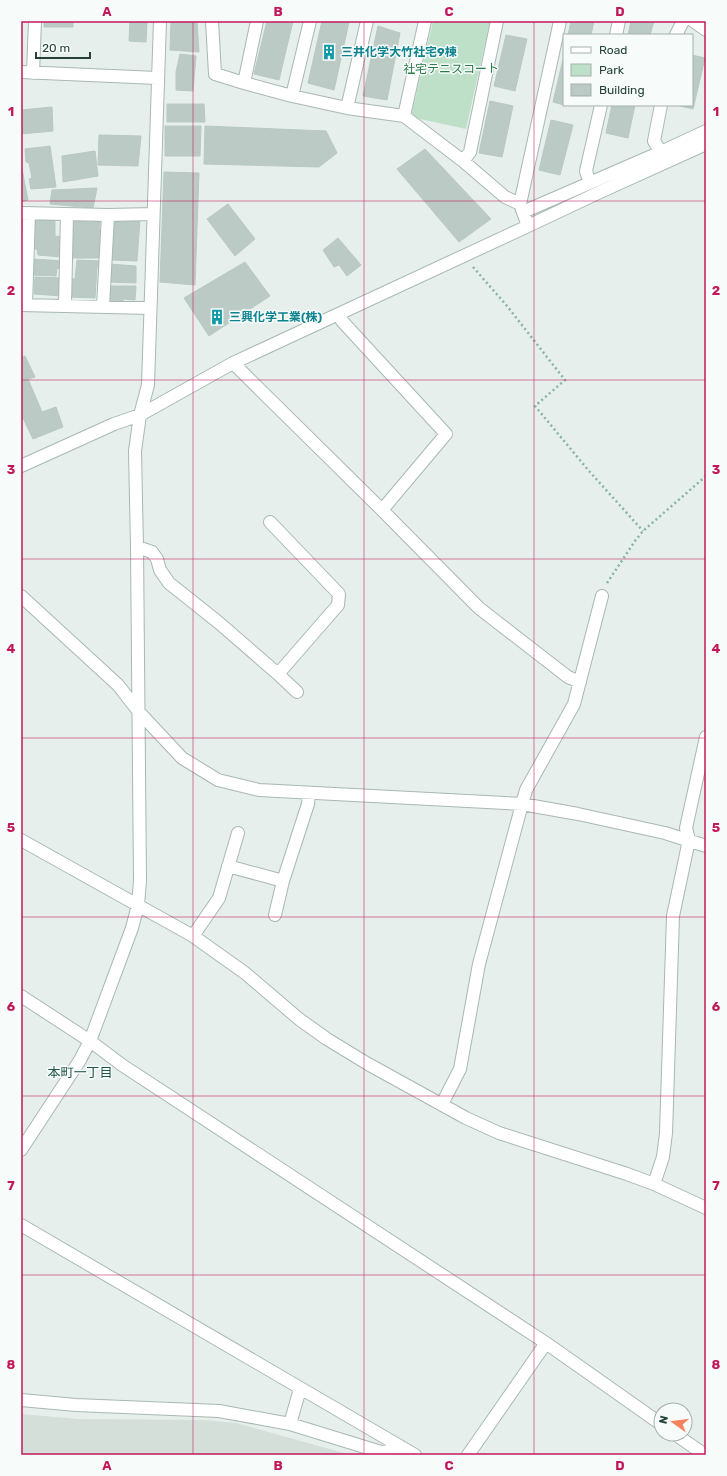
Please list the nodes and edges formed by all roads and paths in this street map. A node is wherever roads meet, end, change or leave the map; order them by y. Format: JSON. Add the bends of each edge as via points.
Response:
{"nodes":[{"id":1,"x":35,"y":21,"type":"edge"},
{"id":2,"x":160,"y":21,"type":"edge"},
{"id":3,"x":212,"y":21,"type":"edge"},
{"id":4,"x":258,"y":21,"type":"edge"},
{"id":5,"x":310,"y":21,"type":"edge"},
{"id":6,"x":367,"y":21,"type":"edge"},
{"id":7,"x":425,"y":21,"type":"edge"},
{"id":8,"x":497,"y":21,"type":"edge"},
{"id":9,"x":560,"y":21,"type":"edge"},
{"id":10,"x":619,"y":21,"type":"edge"},
{"id":11,"x":683,"y":21,"type":"edge"},
{"id":12,"x":693,"y":21,"type":"edge"},
{"id":13,"x":706,"y":30,"type":"edge"},
{"id":14,"x":616,"y":34,"type":"edge"},
{"id":15,"x":676,"y":34,"type":"edge"},
{"id":16,"x":21,"y":72,"type":"edge"},
{"id":17,"x":33,"y":73,"type":"junction"},
{"id":18,"x":157,"y":78,"type":"junction"},
{"id":19,"x":244,"y":83,"type":"junction"},
{"id":20,"x":292,"y":96,"type":"junction"},
{"id":21,"x":601,"y":106,"type":"edge"},
{"id":22,"x":661,"y":106,"type":"edge"},
{"id":23,"x":347,"y":108,"type":"junction"},
{"id":24,"x":404,"y":116,"type":"junction"},
{"id":25,"x":706,"y":131,"type":"edge"},
{"id":26,"x":706,"y":144,"type":"edge"},
{"id":27,"x":661,"y":152,"type":"junction"},
{"id":28,"x":463,"y":161,"type":"junction"},
{"id":29,"x":590,"y":183,"type":"junction"},
{"id":30,"x":521,"y":208,"type":"junction"},
{"id":31,"x":25,"y":213,"type":"edge"},
{"id":32,"x":67,"y":214,"type":"junction"},
{"id":33,"x":153,"y":214,"type":"junction"},
{"id":34,"x":108,"y":215,"type":"junction"},
{"id":35,"x":528,"y":226,"type":"junction"},
{"id":36,"x":464,"y":256,"type":"junction"},
{"id":37,"x":24,"y":305,"type":"edge"},
{"id":38,"x":65,"y":305,"type":"junction"},
{"id":39,"x":103,"y":307,"type":"junction"},
{"id":40,"x":150,"y":308,"type":"junction"},
{"id":41,"x":339,"y":314,"type":"junction"},
{"id":42,"x":233,"y":363,"type":"junction"},
{"id":43,"x":140,"y":415,"type":"junction"},
{"id":44,"x":21,"y":466,"type":"edge"},
{"id":45,"x":706,"y":476,"type":"edge"},
{"id":46,"x":382,"y":510,"type":"junction"},
{"id":47,"x":270,"y":522,"type":"dead end"},
{"id":48,"x":643,"y":531,"type":"junction"},
{"id":49,"x":137,"y":547,"type":"junction"},
{"id":50,"x":21,"y":596,"type":"edge"},
{"id":51,"x":602,"y":596,"type":"joint"},
{"id":52,"x":278,"y":674,"type":"junction"},
{"id":53,"x":580,"y":682,"type":"junction"},
{"id":54,"x":298,"y":692,"type":"dead end"},
{"id":55,"x":139,"y":712,"type":"junction"},
{"id":56,"x":706,"y":737,"type":"edge"},
{"id":57,"x":309,"y":793,"type":"junction"},
{"id":58,"x":522,"y":804,"type":"junction"},
{"id":59,"x":238,"y":833,"type":"dead end"},
{"id":60,"x":21,"y":840,"type":"edge"},
{"id":61,"x":689,"y":840,"type":"junction"},
{"id":62,"x":706,"y":846,"type":"edge"},
{"id":63,"x":228,"y":866,"type":"junction"},
{"id":64,"x":283,"y":881,"type":"junction"},
{"id":65,"x":138,"y":905,"type":"junction"},
{"id":66,"x":274,"y":915,"type":"dead end"},
{"id":67,"x":193,"y":936,"type":"junction"},
{"id":68,"x":21,"y":996,"type":"edge"},
{"id":69,"x":90,"y":1040,"type":"junction"},
{"id":70,"x":442,"y":1104,"type":"junction"},
{"id":71,"x":21,"y":1150,"type":"edge"},
{"id":72,"x":654,"y":1184,"type":"junction"},
{"id":73,"x":706,"y":1208,"type":"edge"},
{"id":74,"x":21,"y":1225,"type":"edge"},
{"id":75,"x":546,"y":1343,"type":"junction"},
{"id":76,"x":300,"y":1389,"type":"junction"},
{"id":77,"x":21,"y":1400,"type":"edge"},
{"id":78,"x":653,"y":1418,"type":"edge"},
{"id":79,"x":290,"y":1424,"type":"junction"},
{"id":80,"x":686,"y":1442,"type":"edge"},
{"id":81,"x":400,"y":1446,"type":"junction"},
{"id":82,"x":415,"y":1455,"type":"edge"},
{"id":83,"x":468,"y":1455,"type":"edge"},
{"id":84,"x":705,"y":1455,"type":"edge"}],
"edges":[{"from":1,"to":17,"type":"street"},
{"from":2,"to":18,"type":"street"},
{"from":3,"to":19,"type":"street","via":[[216,74]]},
{"from":4,"to":19,"type":"street"},
{"from":5,"to":20,"type":"street"},
{"from":6,"to":23,"type":"street"},
{"from":7,"to":24,"type":"street"},
{"from":8,"to":28,"type":"street","via":[[470,152]]},
{"from":9,"to":30,"type":"street"},
{"from":10,"to":14,"type":"street"},
{"from":11,"to":15,"type":"street"},
{"from":12,"to":13,"type":"street"},
{"from":16,"to":17,"type":"street"},
{"from":17,"to":18,"type":"street"},
{"from":18,"to":33,"type":"street"},
{"from":19,"to":20,"type":"street"},
{"from":20,"to":23,"type":"street"},
{"from":21,"to":29,"type":"street","via":[[586,171]]},
{"from":22,"to":27,"type":"street","via":[[654,141]]},
{"from":23,"to":24,"type":"street"},
{"from":24,"to":28,"type":"street"},
{"from":25,"to":27,"type":"street"},
{"from":26,"to":35,"type":"street"},
{"from":27,"to":29,"type":"street"},
{"from":28,"to":30,"type":"street"},
{"from":29,"to":30,"type":"street"},
{"from":30,"to":35,"type":"street"},
{"from":31,"to":32,"type":"street"},
{"from":31,"to":37,"type":"street"},
{"from":32,"to":34,"type":"street"},
{"from":32,"to":38,"type":"street"},
{"from":33,"to":34,"type":"street"},
{"from":33,"to":40,"type":"street"},
{"from":34,"to":39,"type":"street"},
{"from":35,"to":36,"type":"street"},
{"from":36,"to":41,"type":"street"},
{"from":36,"to":48,"type":"path","via":[[565,380],[535,406]]},
{"from":37,"to":38,"type":"street"},
{"from":38,"to":39,"type":"street"},
{"from":39,"to":40,"type":"street"},
{"from":40,"to":43,"type":"street","via":[[148,384]]},
{"from":41,"to":42,"type":"street"},
{"from":41,"to":46,"type":"street","via":[[342,321],[446,434]]},
{"from":42,"to":43,"type":"street"},
{"from":42,"to":46,"type":"street"},
{"from":43,"to":44,"type":"street"},
{"from":43,"to":49,"type":"street","via":[[135,451]]},
{"from":45,"to":48,"type":"path"},
{"from":46,"to":53,"type":"street","via":[[479,608],[568,677]]},
{"from":47,"to":52,"type":"street","via":[[339,594],[338,605]]},
{"from":48,"to":51,"type":"path","via":[[606,585]]},
{"from":49,"to":52,"type":"street","via":[[152,552],[169,583]]},
{"from":49,"to":55,"type":"street"},
{"from":50,"to":55,"type":"street","via":[[118,685]]},
{"from":51,"to":53,"type":"street"},
{"from":52,"to":54,"type":"street"},
{"from":53,"to":58,"type":"street","via":[[574,704],[526,790]]},
{"from":55,"to":57,"type":"street","via":[[182,758],[218,780],[259,790]]},
{"from":55,"to":65,"type":"street"},
{"from":56,"to":61,"type":"street","via":[[686,828]]},
{"from":57,"to":58,"type":"street"},
{"from":57,"to":64,"type":"street","via":[[308,804]]},
{"from":58,"to":61,"type":"street"},
{"from":58,"to":70,"type":"street","via":[[479,964],[460,1069]]},
{"from":59,"to":63,"type":"street"},
{"from":60,"to":65,"type":"street"},
{"from":61,"to":62,"type":"street"},
{"from":61,"to":72,"type":"street","via":[[673,916],[666,1133],[663,1156]]},
{"from":63,"to":64,"type":"street"},
{"from":63,"to":67,"type":"street","via":[[219,898]]},
{"from":64,"to":66,"type":"street"},
{"from":65,"to":67,"type":"street"},
{"from":65,"to":69,"type":"street","via":[[132,928]]},
{"from":67,"to":70,"type":"street","via":[[245,973],[299,1020],[327,1039]]},
{"from":68,"to":69,"type":"street"},
{"from":69,"to":71,"type":"street","via":[[80,1060]]},
{"from":69,"to":75,"type":"street","via":[[122,1065]]},
{"from":70,"to":72,"type":"street","via":[[499,1133],[600,1164]]},
{"from":72,"to":73,"type":"street"},
{"from":74,"to":76,"type":"street"},
{"from":75,"to":78,"type":"street"},
{"from":75,"to":83,"type":"street"},
{"from":76,"to":79,"type":"street"},
{"from":76,"to":81,"type":"street"},
{"from":77,"to":79,"type":"street","via":[[219,1411]]},
{"from":79,"to":81,"type":"street","via":[[381,1452]]},
{"from":80,"to":84,"type":"street"},
{"from":81,"to":82,"type":"street"}]}
